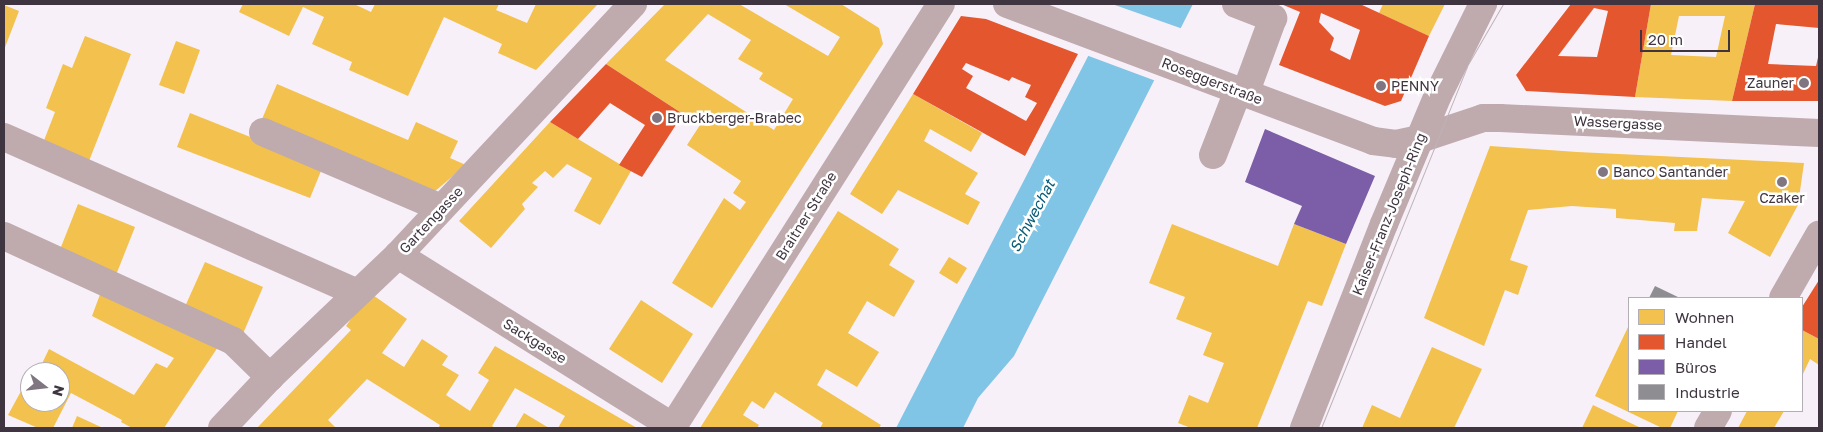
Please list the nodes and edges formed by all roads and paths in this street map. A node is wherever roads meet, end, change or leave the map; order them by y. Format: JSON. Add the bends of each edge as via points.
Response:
{"nodes":[{"id":1,"x":633,"y":4,"type":"edge"},
{"id":2,"x":941,"y":4,"type":"edge"},
{"id":3,"x":1007,"y":4,"type":"edge"},
{"id":4,"x":1236,"y":4,"type":"edge"},
{"id":5,"x":1483,"y":4,"type":"edge"},
{"id":6,"x":1242,"y":92,"type":"junction"},
{"id":7,"x":263,"y":132,"type":"dead end"},
{"id":8,"x":1819,"y":133,"type":"edge"},
{"id":9,"x":4,"y":137,"type":"edge"},
{"id":10,"x":1420,"y":140,"type":"junction"},
{"id":11,"x":1214,"y":155,"type":"dead end"},
{"id":12,"x":442,"y":208,"type":"junction"},
{"id":13,"x":1819,"y":234,"type":"edge"},
{"id":14,"x":4,"y":236,"type":"edge"},
{"id":15,"x":398,"y":255,"type":"junction"},
{"id":16,"x":357,"y":293,"type":"junction"},
{"id":17,"x":1784,"y":297,"type":"edge"},
{"id":18,"x":270,"y":377,"type":"junction"},
{"id":19,"x":1717,"y":412,"type":"edge"},
{"id":20,"x":222,"y":428,"type":"edge"},
{"id":21,"x":673,"y":428,"type":"edge"},
{"id":22,"x":1304,"y":428,"type":"edge"},
{"id":23,"x":1708,"y":428,"type":"edge"}],
"edges":[{"from":1,"to":12,"type":"street","name":"Gartengasse"},
{"from":2,"to":21,"type":"street","name":"Braitner Straße"},
{"from":3,"to":6,"type":"street","name":"Roseggerstraße"},
{"from":4,"to":6,"type":"street","via":[[1273,18]]},
{"from":5,"to":10,"type":"street","name":"Kaiser-Franz-Joseph-Ring"},
{"from":6,"to":10,"type":"street","name":"Roseggerstraße","via":[[1373,141],[1396,144]]},
{"from":6,"to":11,"type":"street"},
{"from":7,"to":12,"type":"street"},
{"from":8,"to":10,"type":"street","name":"Wassergasse","via":[[1483,118]]},
{"from":9,"to":16,"type":"street"},
{"from":10,"to":22,"type":"street","name":"Kaiser-Franz-Joseph-Ring"},
{"from":12,"to":15,"type":"street","name":"Gartengasse"},
{"from":13,"to":17,"type":"street"},
{"from":14,"to":18,"type":"street","via":[[233,341]]},
{"from":15,"to":16,"type":"street","name":"Gartengasse"},
{"from":15,"to":21,"type":"street","name":"Sackgasse"},
{"from":16,"to":18,"type":"street","name":"Gartengasse"},
{"from":18,"to":20,"type":"street","name":"Gartengasse"},
{"from":19,"to":23,"type":"street"}]}
